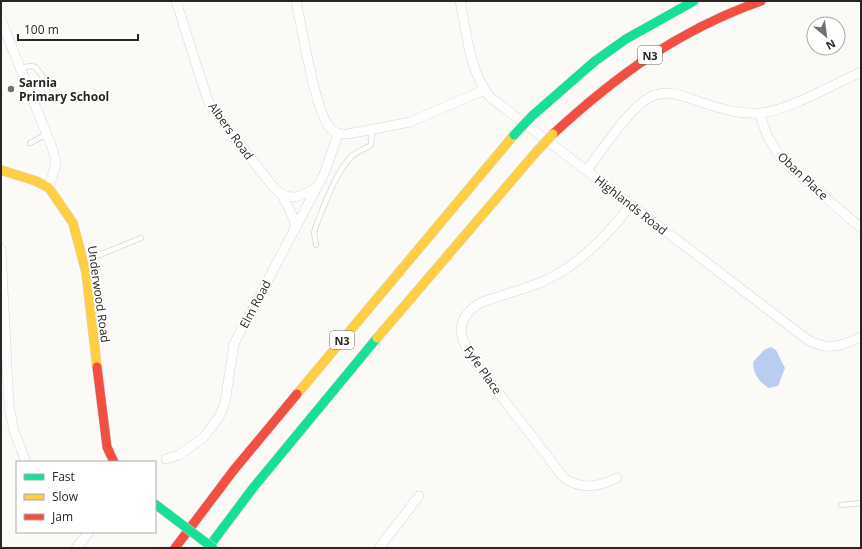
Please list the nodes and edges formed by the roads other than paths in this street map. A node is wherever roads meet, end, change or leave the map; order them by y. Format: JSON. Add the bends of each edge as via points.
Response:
{"nodes":[{"id":1,"x":176,"y":1,"type":"edge"},
{"id":2,"x":296,"y":1,"type":"edge"},
{"id":3,"x":460,"y":1,"type":"edge"},
{"id":4,"x":694,"y":1,"type":"edge"},
{"id":5,"x":762,"y":1,"type":"edge"},
{"id":6,"x":1,"y":20,"type":"edge"},
{"id":7,"x":20,"y":68,"type":"junction"},
{"id":8,"x":861,"y":72,"type":"edge"},
{"id":9,"x":484,"y":90,"type":"junction"},
{"id":10,"x":50,"y":97,"type":"dead end"},
{"id":11,"x":760,"y":114,"type":"junction"},
{"id":12,"x":372,"y":129,"type":"junction"},
{"id":13,"x":47,"y":134,"type":"junction"},
{"id":14,"x":338,"y":134,"type":"junction"},
{"id":15,"x":30,"y":143,"type":"dead end"},
{"id":16,"x":1,"y":170,"type":"edge"},
{"id":17,"x":587,"y":170,"type":"junction"},
{"id":18,"x":49,"y":188,"type":"junction"},
{"id":19,"x":316,"y":188,"type":"junction"},
{"id":20,"x":282,"y":195,"type":"junction"},
{"id":21,"x":630,"y":206,"type":"junction"},
{"id":22,"x":295,"y":228,"type":"junction"},
{"id":23,"x":861,"y":228,"type":"edge"},
{"id":24,"x":141,"y":238,"type":"dead end"},
{"id":25,"x":316,"y":244,"type":"dead end"},
{"id":26,"x":1,"y":249,"type":"edge"},
{"id":27,"x":84,"y":261,"type":"junction"},
{"id":28,"x":2,"y":288,"type":"edge"},
{"id":29,"x":861,"y":337,"type":"edge"},
{"id":30,"x":166,"y":459,"type":"dead end"},
{"id":31,"x":26,"y":461,"type":"edge"},
{"id":32,"x":114,"y":461,"type":"edge"},
{"id":33,"x":617,"y":478,"type":"dead end"},
{"id":34,"x":419,"y":496,"type":"dead end"},
{"id":35,"x":861,"y":503,"type":"edge"},
{"id":36,"x":156,"y":505,"type":"edge"},
{"id":37,"x":841,"y":505,"type":"dead end"},
{"id":38,"x":88,"y":533,"type":"edge"},
{"id":39,"x":76,"y":548,"type":"edge"},
{"id":40,"x":175,"y":548,"type":"edge"},
{"id":41,"x":208,"y":548,"type":"edge"},
{"id":42,"x":213,"y":548,"type":"edge"},
{"id":43,"x":379,"y":548,"type":"edge"}],
"edges":[{"from":1,"to":20,"type":"street","name":"Albers Road","via":[[208,101]]},
{"from":2,"to":14,"type":"street","via":[[320,109],[332,130]]},
{"from":3,"to":9,"type":"street","name":"Highlands Road","via":[[474,69]]},
{"from":4,"to":40,"type":"main road","number":"N3","bridge":true,"via":[[626,39],[595,61],[532,116],[233,471]]},
{"from":5,"to":41,"type":"main road","number":"N3","bridge":true,"via":[[708,22],[634,65],[588,101],[553,134],[344,377],[253,488]]},
{"from":6,"to":7,"type":"street"},
{"from":7,"to":10,"type":"lane","via":[[30,66],[38,70]]},
{"from":7,"to":13,"type":"street"},
{"from":8,"to":11,"type":"street","via":[[782,108]]},
{"from":9,"to":12,"type":"street","via":[[410,122]]},
{"from":9,"to":17,"type":"street","name":"Highlands Road","via":[[500,106]]},
{"from":11,"to":17,"type":"street","via":[[729,111],[679,95],[658,94],[639,104]]},
{"from":11,"to":23,"type":"street","name":"Oban Place","via":[[767,135],[777,152]]},
{"from":12,"to":14,"type":"street"},
{"from":12,"to":25,"type":"lane","via":[[371,145],[351,157],[338,177],[316,226]]},
{"from":13,"to":15,"type":"lane"},
{"from":13,"to":18,"type":"street","via":[[56,163]]},
{"from":14,"to":19,"type":"street","name":"Elm Road","via":[[324,174]]},
{"from":16,"to":18,"type":"main road","name":"Underwood Road","via":[[29,178]]},
{"from":17,"to":21,"type":"street","name":"Highlands Road"},
{"from":18,"to":27,"type":"main road","name":"Underwood Road","via":[[68,212]]},
{"from":19,"to":20,"type":"street","via":[[298,197],[288,198]]},
{"from":19,"to":22,"type":"street","name":"Elm Road"},
{"from":20,"to":22,"type":"street","name":"Albers Road"},
{"from":21,"to":29,"type":"street","name":"Highlands Road","via":[[808,340],[828,348],[841,346]]},
{"from":21,"to":33,"type":"street","name":"Fyfe Place","via":[[582,258],[542,282],[480,303],[464,318],[461,331],[464,344],[475,362],[564,478],[572,484],[591,487]]},
{"from":22,"to":30,"type":"street","name":"Elm Road","via":[[234,344],[225,403],[219,417],[198,442],[179,455]]},
{"from":24,"to":27,"type":"lane"},
{"from":26,"to":28,"type":"street"},
{"from":27,"to":32,"type":"main road","name":"Underwood Road","via":[[107,447]]},
{"from":28,"to":31,"type":"street","via":[[9,406],[14,431]]},
{"from":34,"to":43,"type":"street"},
{"from":35,"to":37,"type":"lane"},
{"from":36,"to":42,"type":"main road","bridge":true},
{"from":38,"to":39,"type":"street"}]}
